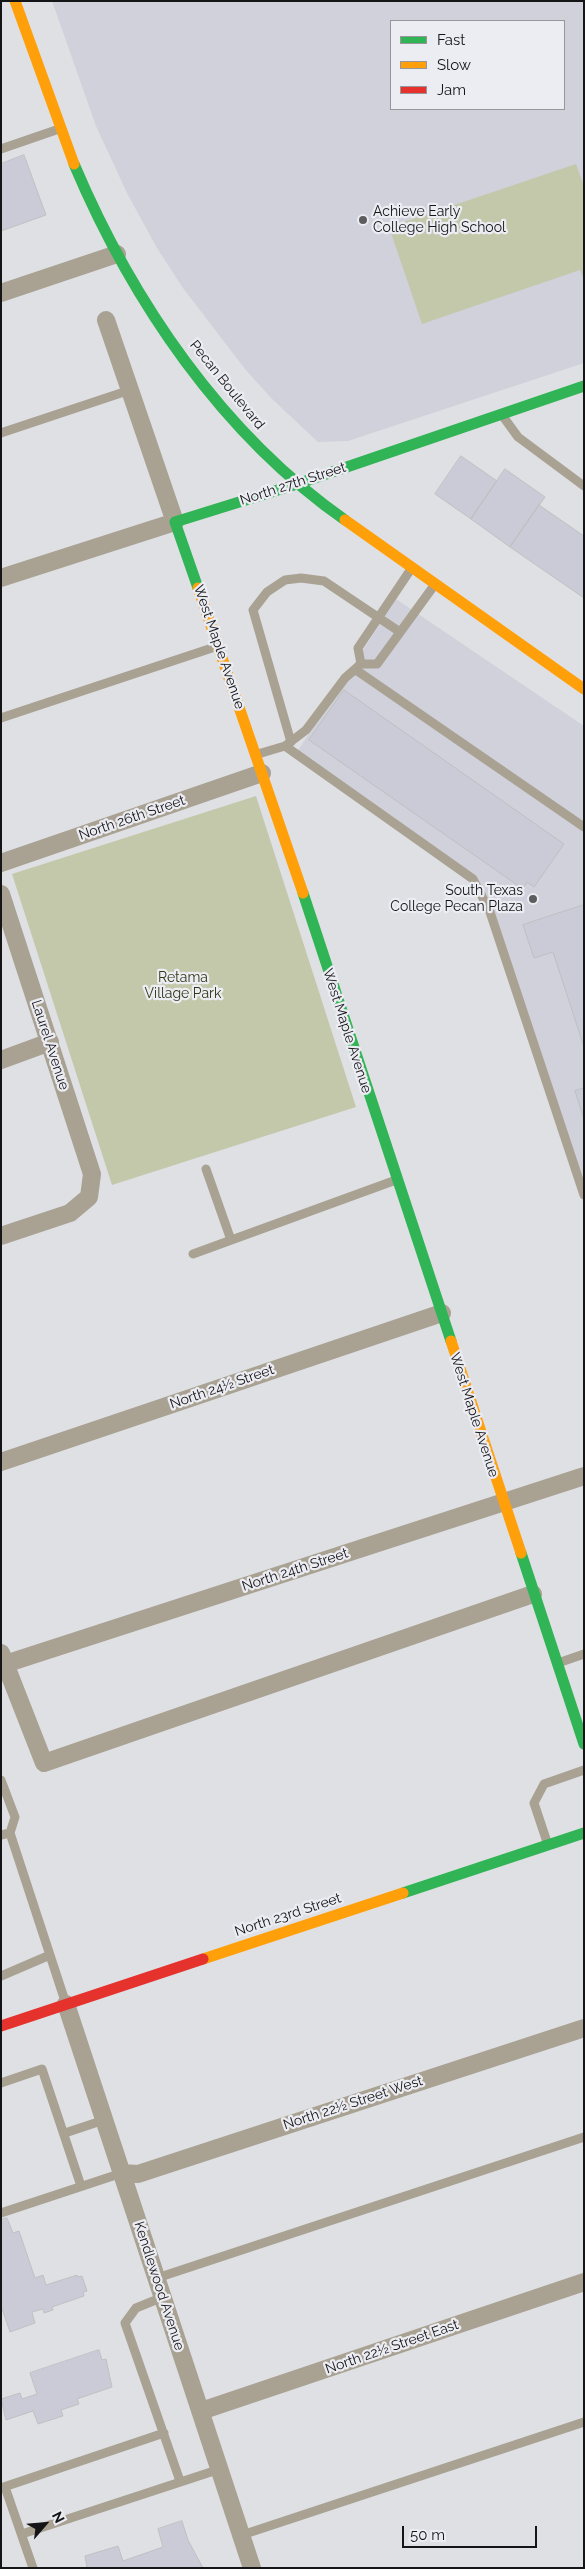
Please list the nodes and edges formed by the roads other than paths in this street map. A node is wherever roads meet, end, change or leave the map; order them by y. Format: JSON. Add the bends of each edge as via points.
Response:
{"nodes":[{"id":1,"x":11,"y":4,"type":"edge"},
{"id":2,"x":59,"y":129,"type":"junction"},
{"id":3,"x":1,"y":149,"type":"edge"},
{"id":4,"x":117,"y":254,"type":"junction"},
{"id":5,"x":1,"y":293,"type":"edge"},
{"id":6,"x":106,"y":320,"type":"dead end"},
{"id":7,"x":584,"y":386,"type":"edge"},
{"id":8,"x":130,"y":390,"type":"junction"},
{"id":9,"x":502,"y":415,"type":"junction"},
{"id":10,"x":1,"y":433,"type":"edge"},
{"id":11,"x":297,"y":484,"type":"junction"},
{"id":12,"x":584,"y":486,"type":"edge"},
{"id":13,"x":175,"y":522,"type":"junction"},
{"id":14,"x":411,"y":569,"type":"junction"},
{"id":15,"x":1,"y":578,"type":"edge"},
{"id":16,"x":434,"y":586,"type":"junction"},
{"id":17,"x":379,"y":618,"type":"junction"},
{"id":18,"x":400,"y":632,"type":"junction"},
{"id":19,"x":218,"y":646,"type":"junction"},
{"id":20,"x":359,"y":667,"type":"junction"},
{"id":21,"x":584,"y":689,"type":"edge"},
{"id":22,"x":1,"y":718,"type":"edge"},
{"id":23,"x":288,"y":744,"type":"junction"},
{"id":24,"x":257,"y":754,"type":"junction"},
{"id":25,"x":262,"y":773,"type":"junction"},
{"id":26,"x":584,"y":827,"type":"edge"},
{"id":27,"x":1,"y":863,"type":"edge"},
{"id":28,"x":1,"y":894,"type":"edge"},
{"id":29,"x":50,"y":1042,"type":"junction"},
{"id":30,"x":1,"y":1060,"type":"edge"},
{"id":31,"x":206,"y":1169,"type":"dead end"},
{"id":32,"x":397,"y":1180,"type":"junction"},
{"id":33,"x":584,"y":1195,"type":"edge"},
{"id":34,"x":1,"y":1236,"type":"edge"},
{"id":35,"x":231,"y":1240,"type":"junction"},
{"id":36,"x":194,"y":1254,"type":"dead end"},
{"id":37,"x":442,"y":1313,"type":"junction"},
{"id":38,"x":1,"y":1462,"type":"edge"},
{"id":39,"x":584,"y":1476,"type":"edge"},
{"id":40,"x":502,"y":1502,"type":"junction"},
{"id":41,"x":533,"y":1594,"type":"junction"},
{"id":42,"x":584,"y":1654,"type":"edge"},
{"id":43,"x":3,"y":1658,"type":"edge"},
{"id":44,"x":556,"y":1663,"type":"junction"},
{"id":45,"x":580,"y":1722,"type":"edge"},
{"id":46,"x":584,"y":1744,"type":"edge"},
{"id":47,"x":584,"y":1770,"type":"edge"},
{"id":48,"x":1,"y":1780,"type":"edge"},
{"id":49,"x":584,"y":1833,"type":"edge"},
{"id":50,"x":5,"y":1834,"type":"edge"},
{"id":51,"x":548,"y":1845,"type":"junction"},
{"id":52,"x":50,"y":1955,"type":"junction"},
{"id":53,"x":1,"y":1976,"type":"edge"},
{"id":54,"x":66,"y":2004,"type":"junction"},
{"id":55,"x":1,"y":2026,"type":"edge"},
{"id":56,"x":584,"y":2028,"type":"edge"},
{"id":57,"x":1,"y":2083,"type":"edge"},
{"id":58,"x":104,"y":2120,"type":"junction"},
{"id":59,"x":64,"y":2133,"type":"junction"},
{"id":60,"x":584,"y":2137,"type":"edge"},
{"id":61,"x":122,"y":2173,"type":"junction"},
{"id":62,"x":81,"y":2186,"type":"junction"},
{"id":63,"x":1,"y":2212,"type":"edge"},
{"id":64,"x":157,"y":2278,"type":"junction"},
{"id":65,"x":584,"y":2282,"type":"edge"},
{"id":66,"x":163,"y":2297,"type":"junction"},
{"id":67,"x":201,"y":2412,"type":"junction"},
{"id":68,"x":584,"y":2422,"type":"edge"},
{"id":69,"x":164,"y":2433,"type":"junction"},
{"id":70,"x":220,"y":2468,"type":"junction"},
{"id":71,"x":180,"y":2481,"type":"junction"},
{"id":72,"x":3,"y":2488,"type":"edge"},
{"id":73,"x":22,"y":2534,"type":"junction"},
{"id":74,"x":242,"y":2535,"type":"junction"},
{"id":75,"x":33,"y":2568,"type":"edge"},
{"id":76,"x":252,"y":2568,"type":"edge"}],
"edges":[{"from":1,"to":2,"type":"street","name":"Pecan Boulevard"},
{"from":2,"to":3,"type":"lane"},
{"from":2,"to":4,"type":"street","name":"Pecan Boulevard"},
{"from":4,"to":5,"type":"street"},
{"from":4,"to":11,"type":"street","name":"Pecan Boulevard","via":[[164,329],[236,424]]},
{"from":6,"to":8,"type":"street","name":"West Maple Avenue"},
{"from":7,"to":9,"type":"street","name":"North 27th Street"},
{"from":8,"to":10,"type":"lane"},
{"from":8,"to":13,"type":"street","name":"West Maple Avenue"},
{"from":9,"to":11,"type":"street","name":"North 27th Street"},
{"from":9,"to":12,"type":"lane","via":[[518,437]]},
{"from":11,"to":13,"type":"street","name":"North 27th Street"},
{"from":11,"to":14,"type":"street","name":"Pecan Boulevard"},
{"from":13,"to":15,"type":"street","name":"North 27th Street"},
{"from":13,"to":19,"type":"street","name":"West Maple Avenue"},
{"from":14,"to":16,"type":"street","name":"Pecan Boulevard"},
{"from":14,"to":17,"type":"lane"},
{"from":16,"to":18,"type":"lane"},
{"from":16,"to":21,"type":"street","name":"Pecan Boulevard"},
{"from":17,"to":18,"type":"lane"},
{"from":17,"to":20,"type":"lane","via":[[358,648]]},
{"from":17,"to":23,"type":"lane","via":[[324,581],[300,578],[285,580],[267,592],[253,610]]},
{"from":18,"to":20,"type":"lane","via":[[377,664]]},
{"from":19,"to":22,"type":"lane"},
{"from":19,"to":24,"type":"street","name":"West Maple Avenue"},
{"from":20,"to":23,"type":"lane","via":[[345,678],[306,730]]},
{"from":20,"to":26,"type":"lane"},
{"from":23,"to":24,"type":"lane"},
{"from":23,"to":33,"type":"lane","via":[[473,879],[490,912]]},
{"from":24,"to":25,"type":"street","name":"West Maple Avenue"},
{"from":25,"to":27,"type":"street","name":"North 26th Street"},
{"from":25,"to":32,"type":"street","name":"West Maple Avenue"},
{"from":28,"to":29,"type":"street","name":"Laurel Avenue"},
{"from":29,"to":30,"type":"street"},
{"from":29,"to":34,"type":"street","name":"Laurel Avenue","via":[[92,1174],[89,1197],[70,1213]]},
{"from":31,"to":35,"type":"lane"},
{"from":32,"to":35,"type":"lane"},
{"from":32,"to":37,"type":"street","name":"West Maple Avenue"},
{"from":35,"to":36,"type":"lane"},
{"from":37,"to":38,"type":"street","name":"North 24½ Street"},
{"from":37,"to":40,"type":"street","name":"West Maple Avenue"},
{"from":39,"to":40,"type":"street","name":"North 24th Street"},
{"from":40,"to":41,"type":"street","name":"West Maple Avenue"},
{"from":40,"to":43,"type":"street","name":"North 24th Street"},
{"from":41,"to":43,"type":"street","via":[[44,1763]]},
{"from":41,"to":44,"type":"street","name":"West Maple Avenue"},
{"from":42,"to":44,"type":"lane"},
{"from":44,"to":45,"type":"street","name":"West Maple Avenue"},
{"from":45,"to":46,"type":"street","name":"West Maple Avenue"},
{"from":47,"to":51,"type":"lane","via":[[544,1784],[534,1803]]},
{"from":48,"to":50,"type":"lane","via":[[15,1817]]},
{"from":49,"to":51,"type":"street","name":"North 23rd Street"},
{"from":50,"to":52,"type":"lane"},
{"from":51,"to":54,"type":"street","name":"North 23rd Street"},
{"from":52,"to":53,"type":"lane"},
{"from":52,"to":54,"type":"lane"},
{"from":54,"to":55,"type":"street","name":"North 23rd Street"},
{"from":54,"to":58,"type":"street","name":"Kendlewood Avenue"},
{"from":56,"to":61,"type":"street","name":"North 22½ Street West","via":[[138,2174]]},
{"from":57,"to":59,"type":"lane","via":[[42,2069]]},
{"from":58,"to":59,"type":"lane"},
{"from":58,"to":61,"type":"street","name":"Kendlewood Avenue"},
{"from":59,"to":62,"type":"lane"},
{"from":60,"to":64,"type":"lane"},
{"from":61,"to":62,"type":"lane"},
{"from":61,"to":64,"type":"street","name":"Kendlewood Avenue"},
{"from":62,"to":63,"type":"lane"},
{"from":64,"to":66,"type":"street","name":"Kendlewood Avenue"},
{"from":65,"to":67,"type":"street","name":"North 22½ Street East"},
{"from":66,"to":67,"type":"street","name":"Kendlewood Avenue"},
{"from":66,"to":69,"type":"lane","via":[[136,2308],[125,2323]]},
{"from":67,"to":70,"type":"street","name":"Kendlewood Avenue"},
{"from":68,"to":74,"type":"lane"},
{"from":69,"to":71,"type":"lane"},
{"from":69,"to":72,"type":"lane"},
{"from":70,"to":71,"type":"lane"},
{"from":70,"to":74,"type":"street","name":"Kendlewood Avenue"},
{"from":71,"to":73,"type":"lane"},
{"from":72,"to":73,"type":"lane"},
{"from":73,"to":75,"type":"lane"},
{"from":74,"to":76,"type":"street","name":"Kendlewood Avenue"}]}
